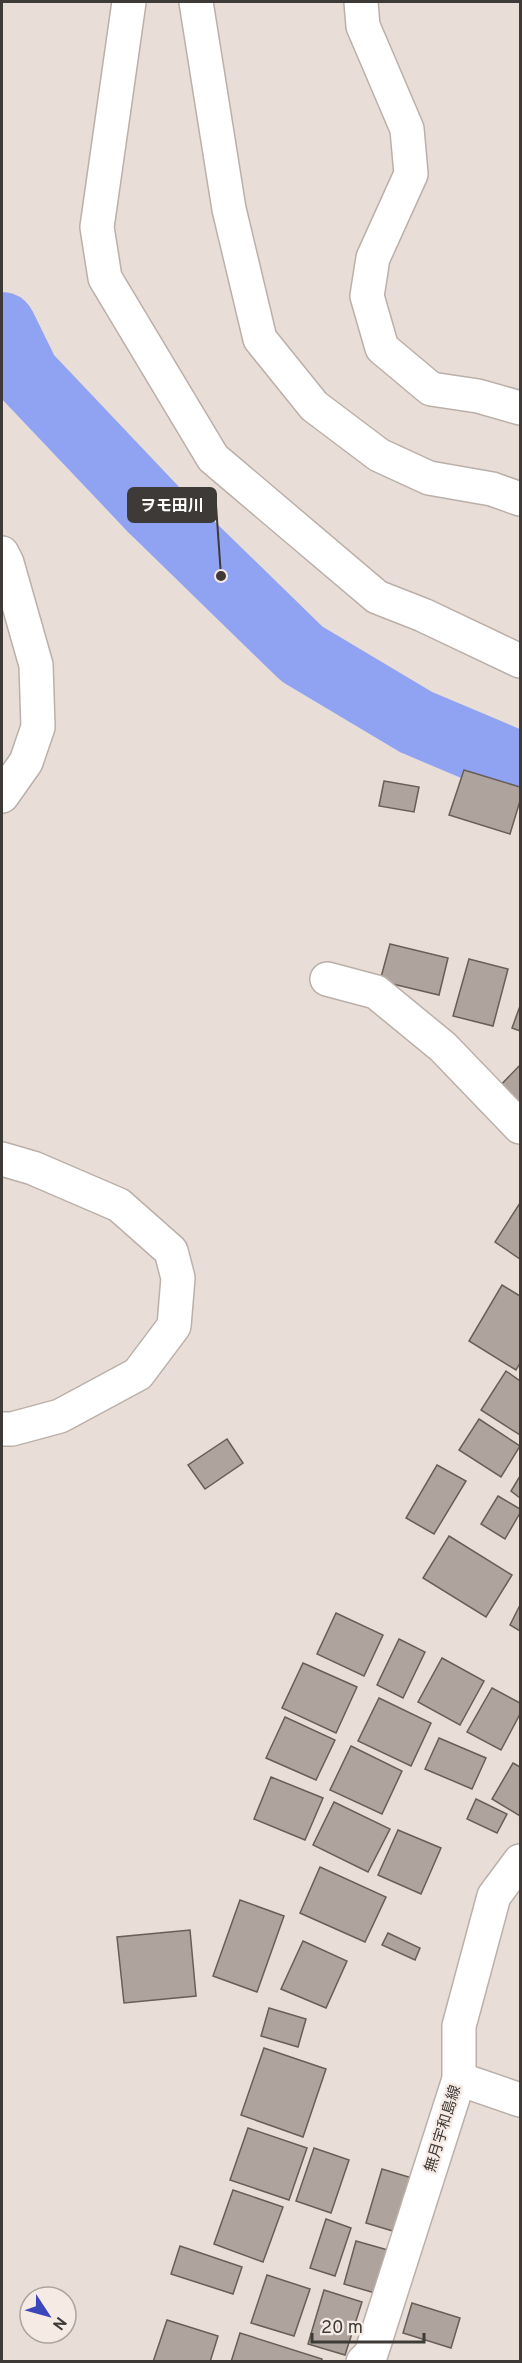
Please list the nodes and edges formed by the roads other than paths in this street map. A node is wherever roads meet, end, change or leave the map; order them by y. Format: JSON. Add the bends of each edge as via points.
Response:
{"nodes":[{"id":1,"x":129,"y":2,"type":"edge"},
{"id":2,"x":196,"y":2,"type":"edge"},
{"id":3,"x":361,"y":2,"type":"edge"},
{"id":4,"x":520,"y":408,"type":"edge"},
{"id":5,"x":520,"y":499,"type":"edge"},
{"id":6,"x":2,"y":553,"type":"edge"},
{"id":7,"x":520,"y":661,"type":"edge"},
{"id":8,"x":2,"y":796,"type":"edge"},
{"id":9,"x":327,"y":979,"type":"dead end"},
{"id":10,"x":520,"y":1127,"type":"edge"},
{"id":11,"x":2,"y":1159,"type":"edge"},
{"id":12,"x":2,"y":1429,"type":"edge"},
{"id":13,"x":520,"y":1861,"type":"edge"},
{"id":14,"x":459,"y":2079,"type":"junction"},
{"id":15,"x":520,"y":2100,"type":"edge"},
{"id":16,"x":363,"y":2361,"type":"edge"}],
"edges":[{"from":1,"to":7,"type":"street","via":[[97,227],[105,278],[213,458],[377,597]]},
{"from":2,"to":5,"type":"street","via":[[229,209],[260,339],[314,406],[379,455],[429,478],[492,489]]},
{"from":3,"to":4,"type":"street","via":[[363,26],[407,129],[411,174],[373,258],[367,296],[382,348],[431,389]]},
{"from":6,"to":8,"type":"street","via":[[36,665],[38,727],[26,762]]},
{"from":9,"to":10,"type":"street","via":[[376,992],[443,1047]]},
{"from":11,"to":12,"type":"street","via":[[119,1205],[171,1251],[178,1278],[174,1326],[138,1374],[60,1416]]},
{"from":13,"to":14,"type":"street","name":"無月宇和島線","via":[[494,1896],[459,2026]]},
{"from":14,"to":15,"type":"street"},
{"from":14,"to":16,"type":"street","name":"無月宇和島線","via":[[371,2354]]}]}
